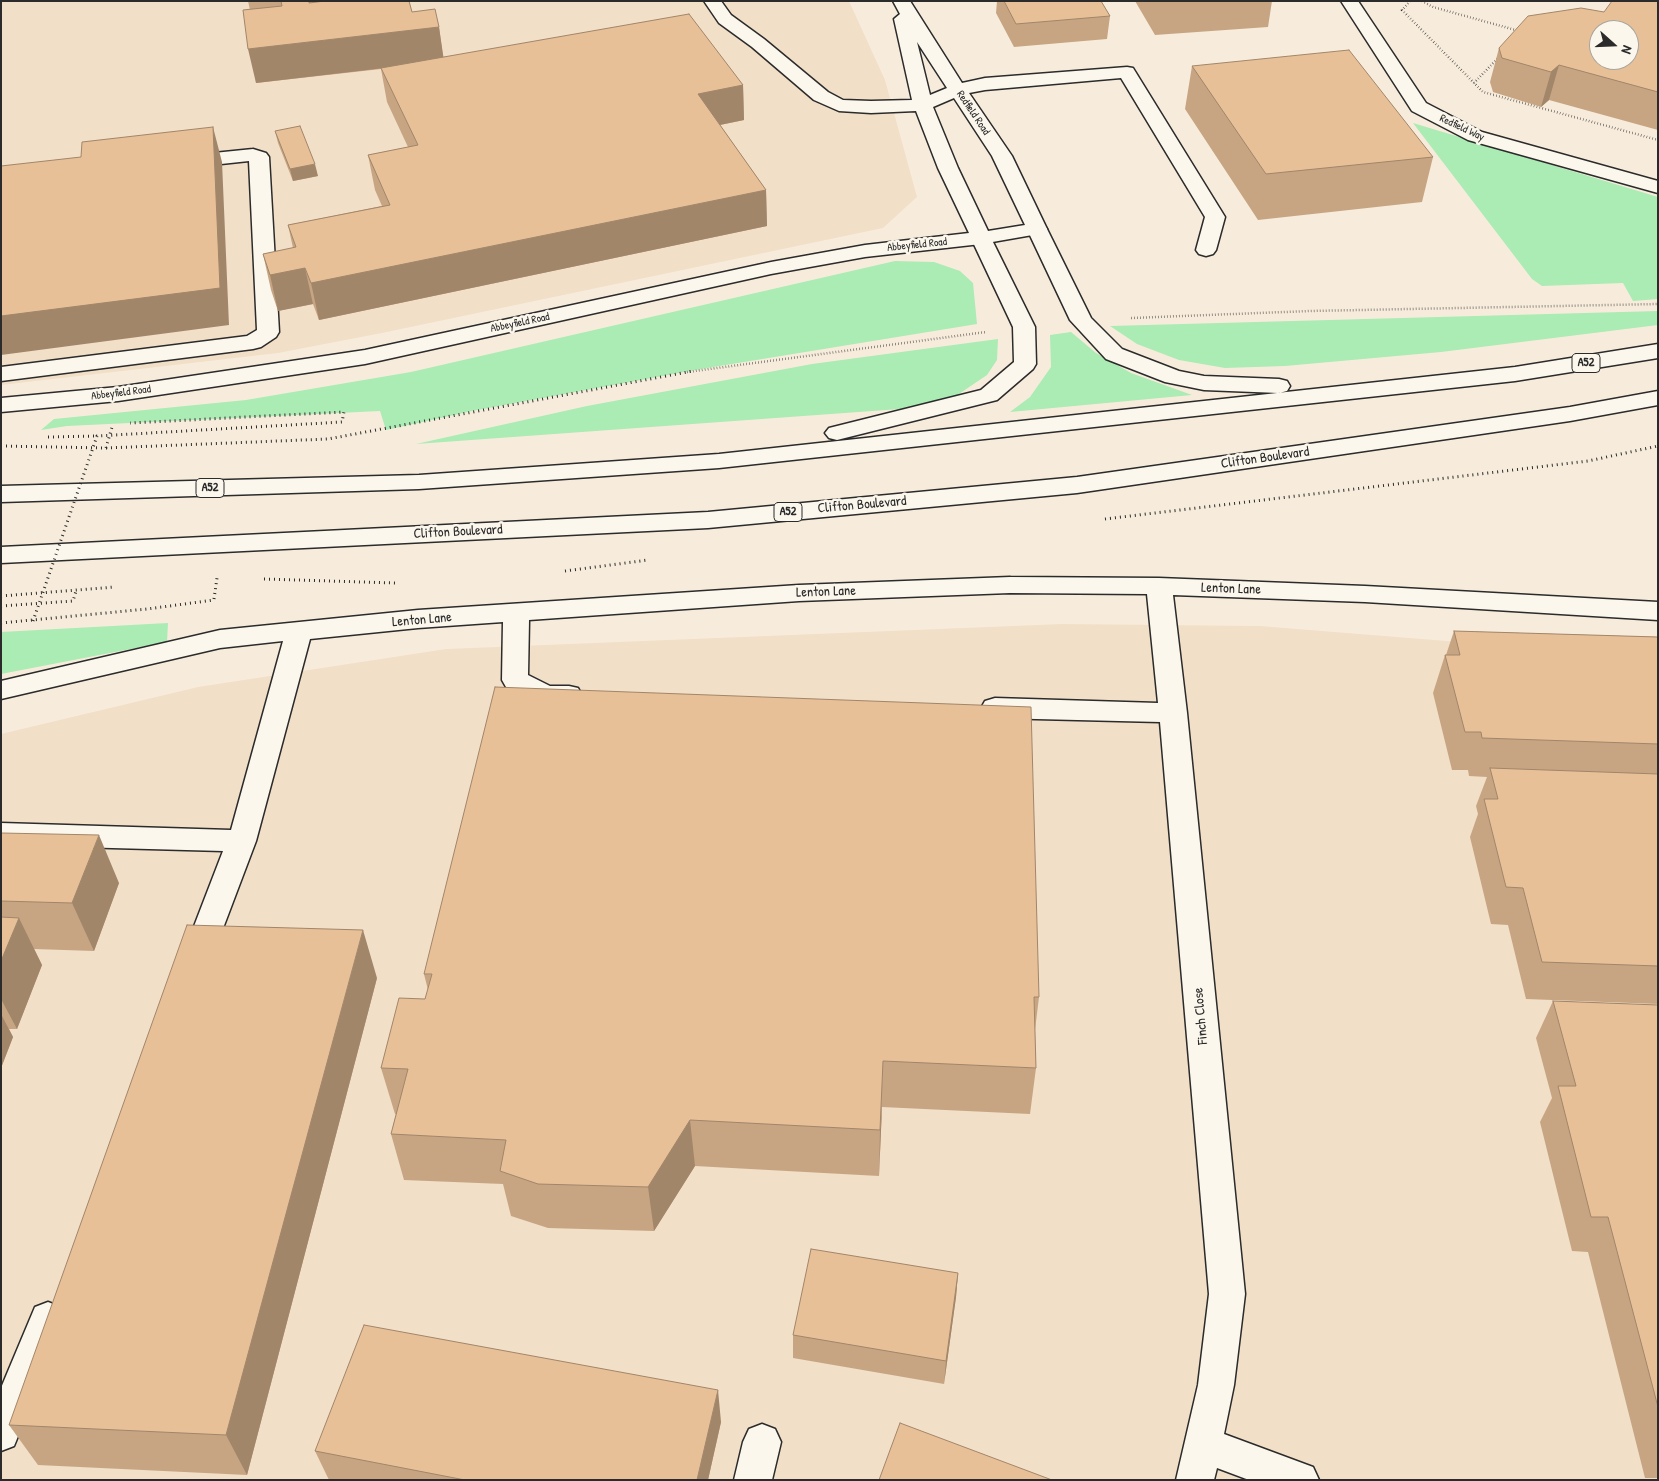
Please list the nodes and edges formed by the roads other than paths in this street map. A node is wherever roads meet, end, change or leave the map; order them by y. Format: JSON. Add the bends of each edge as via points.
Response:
{"nodes":[{"id":1,"x":712,"y":1,"type":"edge"},
{"id":2,"x":900,"y":1,"type":"edge"},
{"id":3,"x":1354,"y":2,"type":"edge"},
{"id":4,"x":957,"y":90,"type":"junction"},
{"id":5,"x":923,"y":105,"type":"junction"},
{"id":6,"x":164,"y":164,"type":"edge"},
{"id":7,"x":1658,"y":187,"type":"edge"},
{"id":8,"x":1037,"y":229,"type":"junction"},
{"id":9,"x":981,"y":238,"type":"junction"},
{"id":10,"x":1206,"y":250,"type":"dead end"},
{"id":11,"x":1658,"y":351,"type":"edge"},
{"id":12,"x":1,"y":374,"type":"edge"},
{"id":13,"x":1469,"y":380,"type":"junction"},
{"id":14,"x":1658,"y":398,"type":"edge"},
{"id":15,"x":1,"y":405,"type":"edge"},
{"id":16,"x":719,"y":461,"type":"junction"},
{"id":17,"x":1,"y":494,"type":"edge"},
{"id":18,"x":1,"y":554,"type":"edge"},
{"id":19,"x":1158,"y":586,"type":"junction"},
{"id":20,"x":1658,"y":611,"type":"edge"},
{"id":21,"x":516,"y":613,"type":"junction"},
{"id":22,"x":299,"y":631,"type":"junction"},
{"id":23,"x":1,"y":690,"type":"edge"},
{"id":24,"x":596,"y":696,"type":"edge"},
{"id":25,"x":974,"y":707,"type":"edge"},
{"id":26,"x":1173,"y":713,"type":"junction"},
{"id":27,"x":1,"y":834,"type":"edge"},
{"id":28,"x":242,"y":841,"type":"junction"},
{"id":29,"x":186,"y":986,"type":"edge"},
{"id":30,"x":62,"y":1287,"type":"edge"},
{"id":31,"x":1,"y":1433,"type":"edge"},
{"id":32,"x":762,"y":1442,"type":"dead end"},
{"id":33,"x":1202,"y":1444,"type":"junction"},
{"id":34,"x":753,"y":1480,"type":"edge"},
{"id":35,"x":1195,"y":1480,"type":"edge"},
{"id":36,"x":1300,"y":1480,"type":"edge"}],
"edges":[{"from":1,"to":5,"type":"main road","via":[[725,19],[821,96],[839,105]]},
{"from":2,"to":4,"type":"main road","name":"Redfield Road"},
{"from":2,"to":5,"type":"main road","name":"Redfield Road"},
{"from":3,"to":7,"type":"main road","name":"Redfield Way","via":[[1419,107],[1475,136]]},
{"from":4,"to":5,"type":"main road"},
{"from":4,"to":8,"type":"main road","name":"Redfield Road","via":[[1002,156]]},
{"from":4,"to":10,"type":"main road","via":[[985,84],[1126,72],[1215,217]]},
{"from":5,"to":9,"type":"main road","name":"Redfield Road"},
{"from":6,"to":12,"type":"main road","via":[[259,157],[268,332],[253,342]]},
{"from":8,"to":9,"type":"main road","name":"Abbeyfield Road"},
{"from":8,"to":13,"type":"main road","name":"Redfield Road","via":[[1081,320],[1114,354],[1173,377],[1204,383],[1276,386]]},
{"from":9,"to":15,"type":"main road","name":"Abbeyfield Road","via":[[865,250],[771,268],[364,357],[118,394]]},
{"from":9,"to":16,"type":"main road","name":"Redfield Road","via":[[1024,327],[1025,364],[989,396]]},
{"from":11,"to":13,"type":"main road","number":"A52"},
{"from":13,"to":16,"type":"main road","number":"A52"},
{"from":14,"to":18,"type":"main road","name":"Clifton Boulevard","number":"A52","via":[[1077,485],[718,519]]},
{"from":16,"to":17,"type":"main road","number":"A52","via":[[419,482]]},
{"from":19,"to":20,"type":"main road","name":"Lenton Lane"},
{"from":19,"to":21,"type":"main road","name":"Lenton Lane","via":[[1010,585],[799,593]]},
{"from":19,"to":26,"type":"main road","name":"Finch Close"},
{"from":21,"to":22,"type":"main road","name":"Lenton Lane"},
{"from":21,"to":24,"type":"main road","via":[[514,680],[546,695]]},
{"from":22,"to":23,"type":"main road","name":"Lenton Lane","via":[[220,639]]},
{"from":22,"to":28,"type":"main road"},
{"from":25,"to":26,"type":"main road"},
{"from":26,"to":33,"type":"main road","name":"Finch Close","via":[[1227,1294],[1216,1385]]},
{"from":27,"to":28,"type":"main road"},
{"from":28,"to":29,"type":"main road"},
{"from":30,"to":31,"type":"main road"},
{"from":32,"to":34,"type":"main road"},
{"from":33,"to":35,"type":"main road","name":"Finch Close"},
{"from":33,"to":36,"type":"main road"}]}
